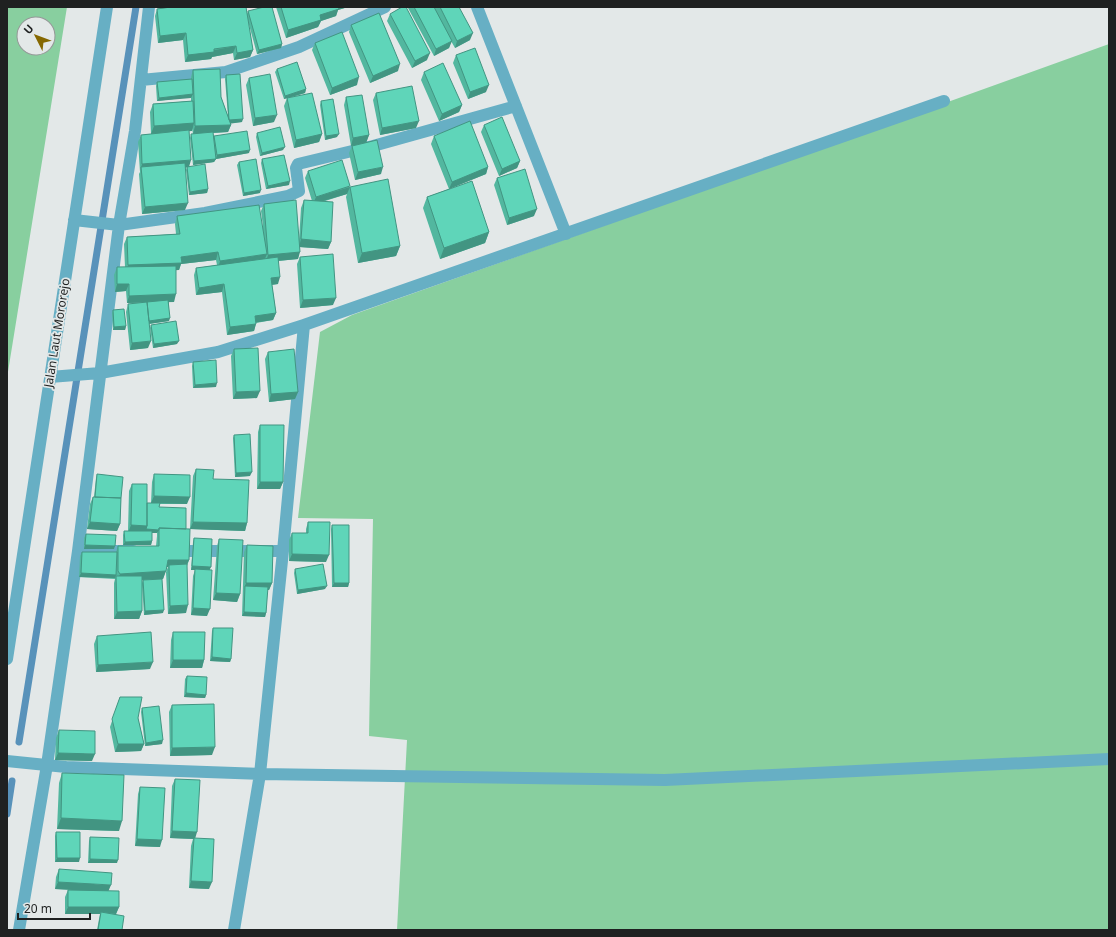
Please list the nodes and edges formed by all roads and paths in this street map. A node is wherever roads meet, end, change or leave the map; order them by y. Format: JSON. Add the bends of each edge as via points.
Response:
{"nodes":[{"id":1,"x":107,"y":7,"type":"edge"},
{"id":2,"x":149,"y":7,"type":"edge"},
{"id":3,"x":385,"y":7,"type":"edge"},
{"id":4,"x":477,"y":7,"type":"edge"},
{"id":5,"x":141,"y":80,"type":"junction"},
{"id":6,"x":944,"y":101,"type":"dead end"},
{"id":7,"x":516,"y":106,"type":"junction"},
{"id":8,"x":78,"y":221,"type":"junction"},
{"id":9,"x":116,"y":225,"type":"junction"},
{"id":10,"x":566,"y":234,"type":"junction"},
{"id":11,"x":304,"y":325,"type":"junction"},
{"id":12,"x":97,"y":373,"type":"junction"},
{"id":13,"x":50,"y":377,"type":"junction"},
{"id":14,"x":78,"y":551,"type":"junction"},
{"id":15,"x":149,"y":551,"type":"edge"},
{"id":16,"x":165,"y":551,"type":"edge"},
{"id":17,"x":283,"y":551,"type":"junction"},
{"id":18,"x":7,"y":659,"type":"edge"},
{"id":19,"x":1109,"y":759,"type":"edge"},
{"id":20,"x":7,"y":761,"type":"edge"},
{"id":21,"x":47,"y":765,"type":"junction"},
{"id":22,"x":260,"y":774,"type":"junction"},
{"id":23,"x":19,"y":930,"type":"edge"},
{"id":24,"x":234,"y":930,"type":"edge"}],
"edges":[{"from":1,"to":8,"type":"street","name":"Jalan Laut Mororejo"},
{"from":2,"to":5,"type":"street"},
{"from":3,"to":5,"type":"street","via":[[299,47],[226,72]]},
{"from":4,"to":7,"type":"street"},
{"from":5,"to":9,"type":"street","via":[[135,131]]},
{"from":6,"to":10,"type":"street"},
{"from":7,"to":9,"type":"street","via":[[298,164],[296,168],[299,191],[288,196],[205,213]]},
{"from":7,"to":10,"type":"street"},
{"from":8,"to":9,"type":"street"},
{"from":8,"to":13,"type":"street","name":"Jalan Laut Mororejo"},
{"from":9,"to":12,"type":"street"},
{"from":10,"to":11,"type":"street"},
{"from":11,"to":12,"type":"street","via":[[218,352]]},
{"from":11,"to":17,"type":"street"},
{"from":12,"to":13,"type":"street"},
{"from":12,"to":14,"type":"street"},
{"from":13,"to":18,"type":"street","name":"Jalan Laut Mororejo"},
{"from":14,"to":15,"type":"street"},
{"from":14,"to":21,"type":"street"},
{"from":16,"to":17,"type":"street"},
{"from":17,"to":22,"type":"street"},
{"from":19,"to":22,"type":"street","via":[[665,780]]},
{"from":20,"to":21,"type":"street"},
{"from":21,"to":22,"type":"street"},
{"from":21,"to":23,"type":"street"},
{"from":22,"to":24,"type":"street"}]}
